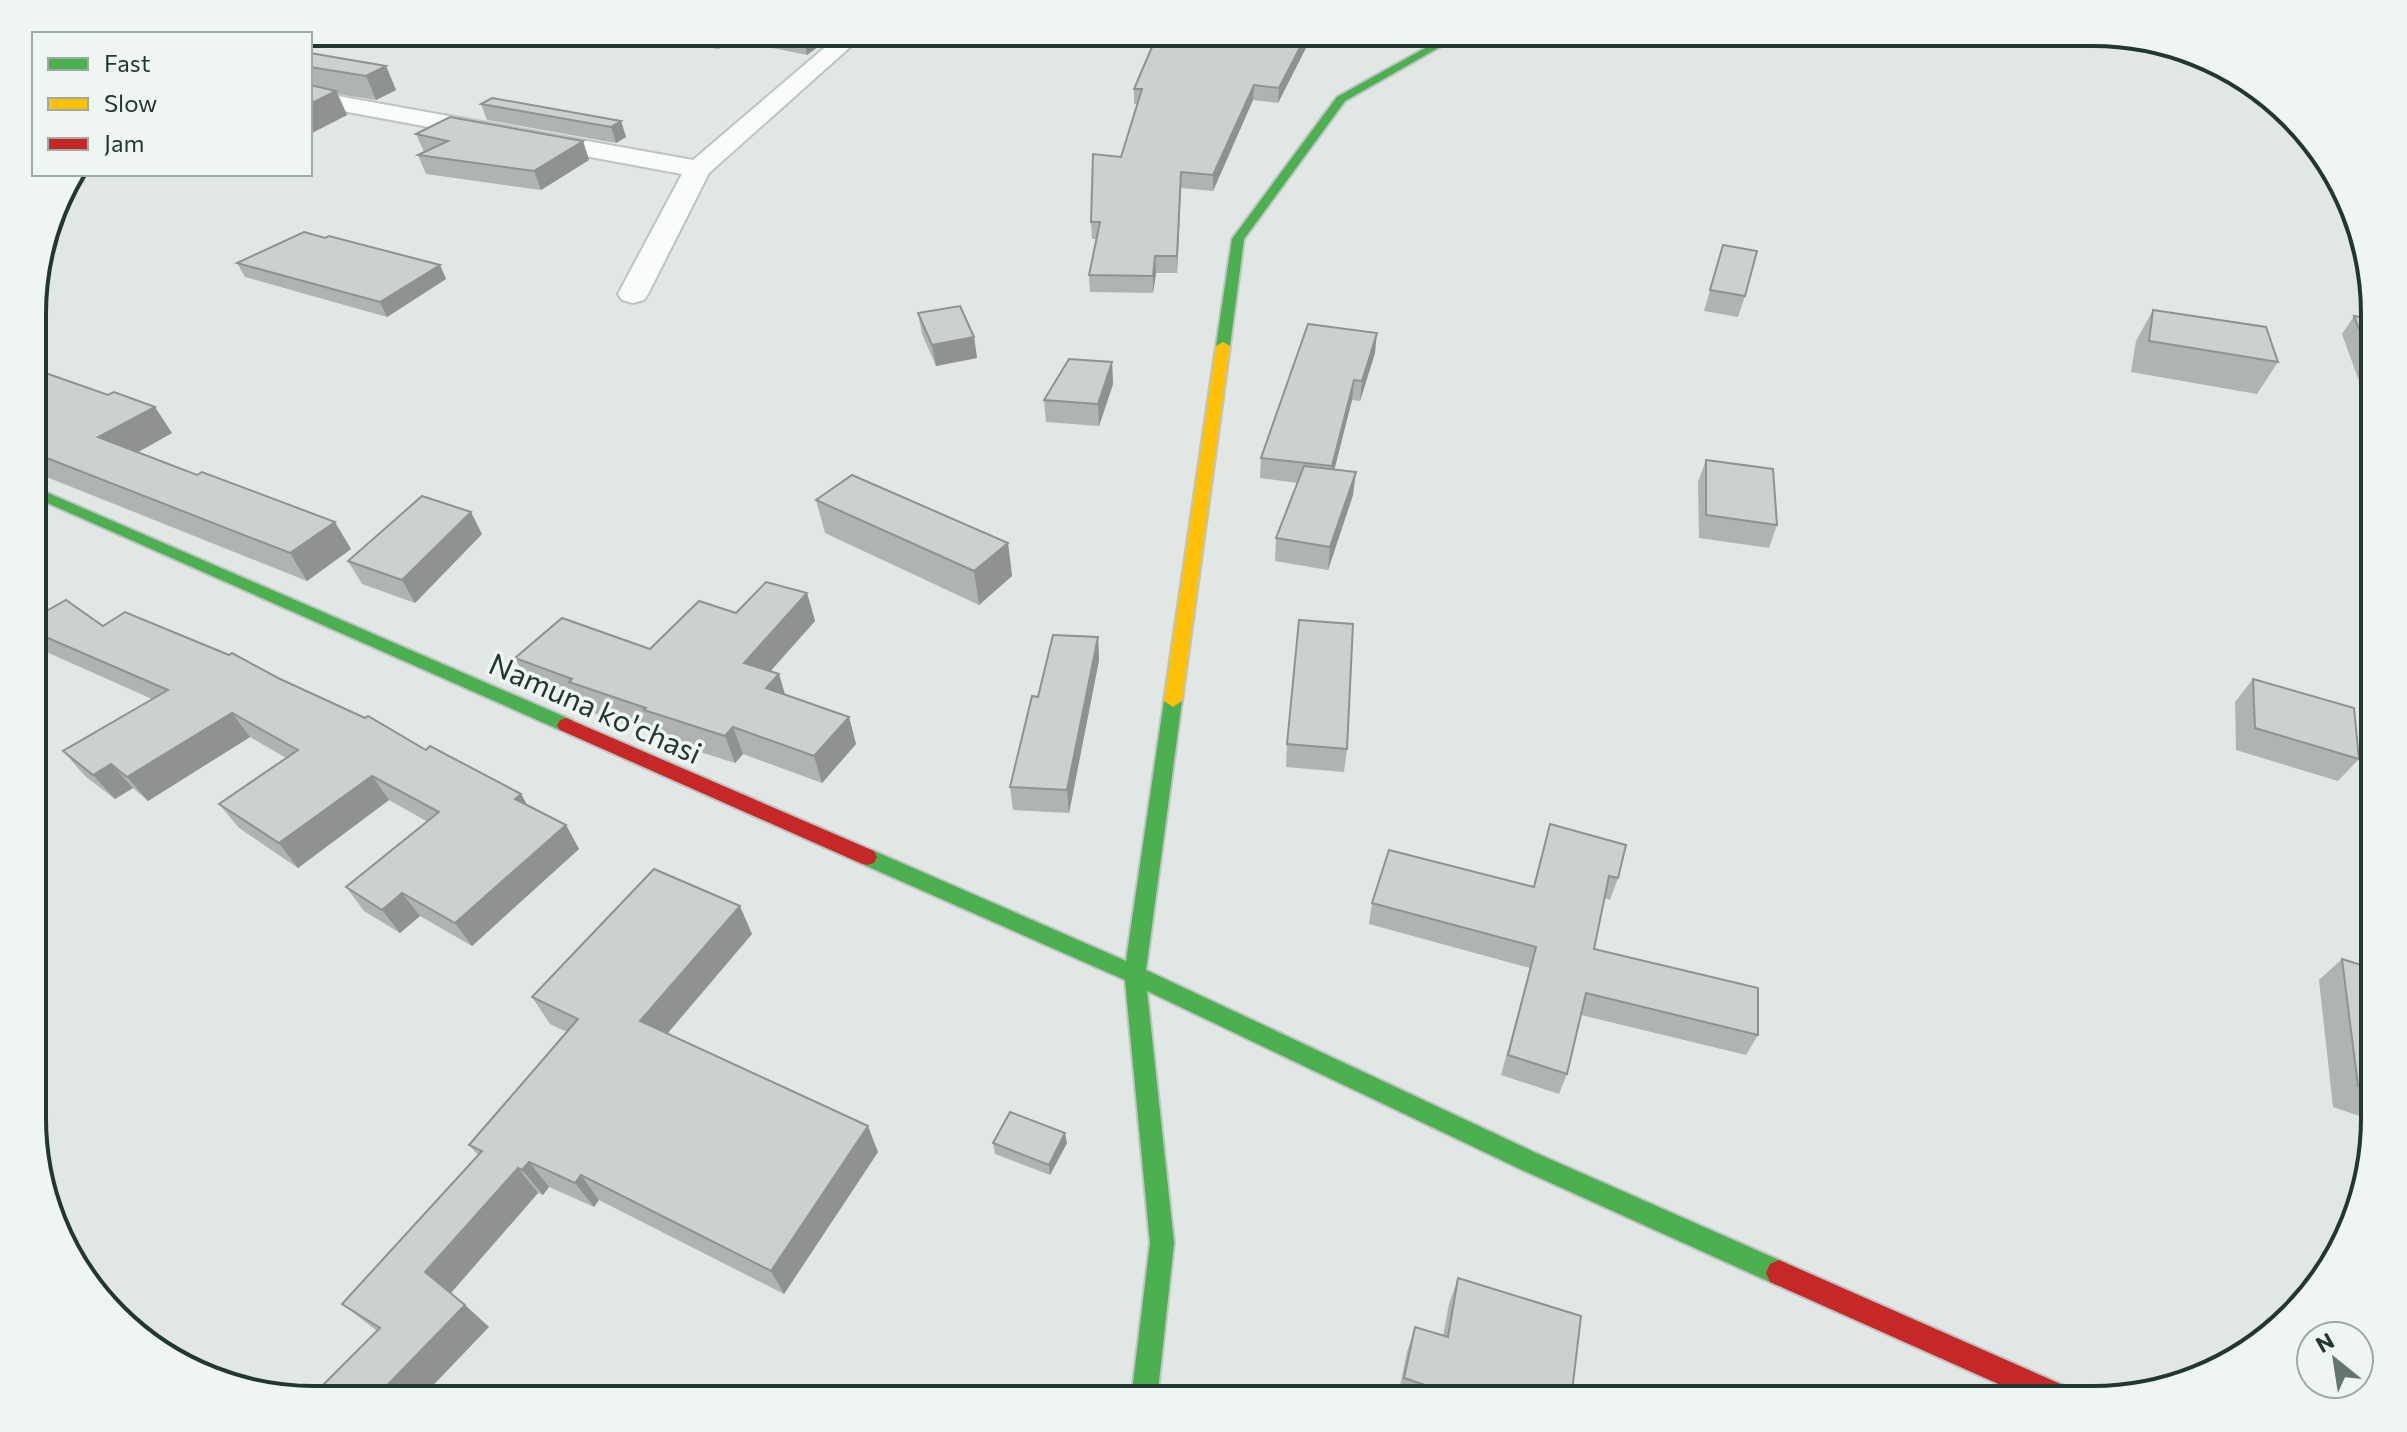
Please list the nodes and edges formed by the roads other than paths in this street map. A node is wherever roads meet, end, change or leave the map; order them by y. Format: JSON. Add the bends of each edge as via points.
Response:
{"nodes":[{"id":1,"x":1435,"y":46,"type":"edge"},
{"id":2,"x":839,"y":47,"type":"edge"},
{"id":3,"x":312,"y":98,"type":"edge"},
{"id":4,"x":698,"y":169,"type":"junction"},
{"id":5,"x":633,"y":294,"type":"dead end"},
{"id":6,"x":46,"y":496,"type":"edge"},
{"id":7,"x":1135,"y":975,"type":"junction"},
{"id":8,"x":2031,"y":1385,"type":"edge"},
{"id":9,"x":1146,"y":1386,"type":"edge"}],
"edges":[{"from":1,"to":7,"type":"main road","via":[[1341,99],[1238,239]]},
{"from":2,"to":4,"type":"street"},
{"from":3,"to":4,"type":"street"},
{"from":4,"to":5,"type":"street"},
{"from":6,"to":7,"type":"main road","name":"Namuna ko'chasi"},
{"from":7,"to":8,"type":"main road","name":"Namuna ko'chasi","via":[[1542,1167]]},
{"from":7,"to":9,"type":"main road","via":[[1162,1243]]}]}
